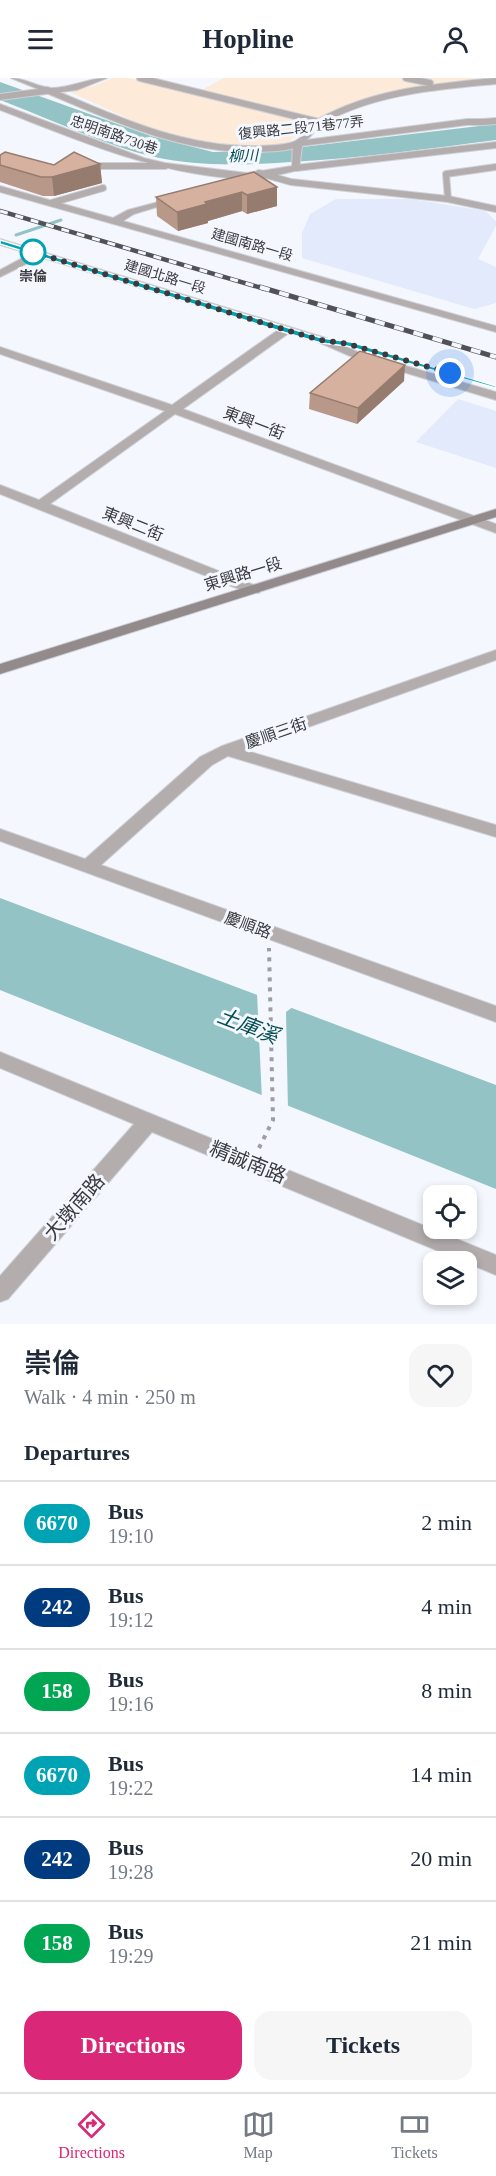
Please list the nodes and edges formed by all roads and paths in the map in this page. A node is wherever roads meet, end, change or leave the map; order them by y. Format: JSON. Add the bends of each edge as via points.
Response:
{"nodes":[{"id":1,"x":15,"y":78,"type":"edge"},
{"id":2,"x":103,"y":78,"type":"edge"},
{"id":3,"x":140,"y":78,"type":"edge"},
{"id":4,"x":406,"y":78,"type":"edge"},
{"id":5,"x":496,"y":80,"type":"edge"},
{"id":6,"x":423,"y":83,"type":"junction"},
{"id":7,"x":407,"y":89,"type":"junction"},
{"id":8,"x":47,"y":90,"type":"junction"},
{"id":9,"x":0,"y":97,"type":"edge"},
{"id":10,"x":0,"y":107,"type":"edge"},
{"id":11,"x":496,"y":121,"type":"edge"},
{"id":12,"x":319,"y":122,"type":"junction"},
{"id":13,"x":483,"y":122,"type":"joint"},
{"id":14,"x":297,"y":144,"type":"junction"},
{"id":15,"x":496,"y":145,"type":"edge"},
{"id":16,"x":85,"y":166,"type":"edge"},
{"id":17,"x":165,"y":166,"type":"junction"},
{"id":18,"x":295,"y":166,"type":"junction"},
{"id":19,"x":496,"y":167,"type":"edge"},
{"id":20,"x":252,"y":174,"type":"junction"},
{"id":21,"x":226,"y":182,"type":"edge"},
{"id":22,"x":103,"y":188,"type":"dead end"},
{"id":23,"x":0,"y":189,"type":"edge"},
{"id":24,"x":184,"y":196,"type":"edge"},
{"id":25,"x":448,"y":199,"type":"junction"},
{"id":26,"x":51,"y":203,"type":"junction"},
{"id":27,"x":496,"y":209,"type":"edge"},
{"id":28,"x":115,"y":221,"type":"junction"},
{"id":29,"x":0,"y":243,"type":"edge"},
{"id":30,"x":39,"y":254,"type":"junction"},
{"id":31,"x":0,"y":274,"type":"edge"},
{"id":32,"x":496,"y":329,"type":"edge"},
{"id":33,"x":286,"y":330,"type":"junction"},
{"id":34,"x":321,"y":340,"type":"junction"},
{"id":35,"x":0,"y":350,"type":"edge"},
{"id":36,"x":496,"y":386,"type":"edge"},
{"id":37,"x":496,"y":396,"type":"edge"},
{"id":38,"x":174,"y":410,"type":"junction"},
{"id":39,"x":0,"y":489,"type":"edge"},
{"id":40,"x":40,"y":505,"type":"junction"},
{"id":41,"x":496,"y":513,"type":"edge"},
{"id":42,"x":471,"y":522,"type":"junction"},
{"id":43,"x":496,"y":529,"type":"edge"},
{"id":44,"x":254,"y":590,"type":"junction"},
{"id":45,"x":496,"y":655,"type":"edge"},
{"id":46,"x":1,"y":668,"type":"edge"},
{"id":47,"x":227,"y":750,"type":"junction"},
{"id":48,"x":496,"y":831,"type":"edge"},
{"id":49,"x":0,"y":835,"type":"edge"},
{"id":50,"x":88,"y":866,"type":"junction"},
{"id":51,"x":269,"y":933,"type":"junction"},
{"id":52,"x":496,"y":1014,"type":"edge"},
{"id":53,"x":0,"y":1060,"type":"edge"},
{"id":54,"x":148,"y":1122,"type":"junction"},
{"id":55,"x":252,"y":1163,"type":"junction"},
{"id":56,"x":496,"y":1265,"type":"edge"},
{"id":57,"x":0,"y":1292,"type":"edge"}],
"edges":[{"from":1,"to":8,"type":"street"},
{"from":2,"to":8,"type":"street","via":[[77,87]]},
{"from":3,"to":12,"type":"lane"},
{"from":4,"to":6,"type":"lane"},
{"from":5,"to":6,"type":"lane"},
{"from":5,"to":7,"type":"lane"},
{"from":6,"to":7,"type":"lane"},
{"from":7,"to":12,"type":"lane","via":[[338,109]]},
{"from":8,"to":9,"type":"street"},
{"from":8,"to":14,"type":"lane","name":"復興路二段71巷77弄","via":[[153,135],[186,144],[223,149]]},
{"from":10,"to":17,"type":"street","name":"忠明南路730巷","via":[[113,151]]},
{"from":11,"to":13,"type":"lane","name":"復興路二段71巷77弄"},
{"from":12,"to":14,"type":"lane"},
{"from":13,"to":14,"type":"street","name":"復興路二段71巷77弄"},
{"from":14,"to":18,"type":"street"},
{"from":15,"to":18,"type":"lane"},
{"from":16,"to":17,"type":"lane"},
{"from":17,"to":20,"type":"street","name":"忠明南路730巷"},
{"from":18,"to":20,"type":"street","name":"忠明南路730巷"},
{"from":19,"to":25,"type":"lane","via":[[446,174]]},
{"from":20,"to":21,"type":"street"},
{"from":20,"to":25,"type":"lane","name":"忠明南路730巷","via":[[291,182]]},
{"from":22,"to":26,"type":"lane"},
{"from":23,"to":26,"type":"street","name":"建國南路一段"},
{"from":24,"to":28,"type":"street","via":[[131,212]]},
{"from":25,"to":27,"type":"lane","name":"忠明南路730巷"},
{"from":26,"to":28,"type":"street","name":"建國南路一段"},
{"from":28,"to":32,"type":"street","name":"建國南路一段"},
{"from":29,"to":30,"type":"street","name":"建國北路一段"},
{"from":30,"to":31,"type":"street"},
{"from":30,"to":33,"type":"street","name":"建國北路一段"},
{"from":33,"to":34,"type":"street","name":"建國北路一段"},
{"from":33,"to":38,"type":"street"},
{"from":34,"to":36,"type":"street","name":"建國北路一段"},
{"from":34,"to":37,"type":"street","name":"建國北路一段","via":[[354,354]]},
{"from":35,"to":38,"type":"street","name":"東興一街"},
{"from":38,"to":40,"type":"street"},
{"from":38,"to":42,"type":"street","name":"東興一街"},
{"from":39,"to":40,"type":"street","name":"東興二街"},
{"from":40,"to":44,"type":"street","name":"東興二街"},
{"from":41,"to":42,"type":"street","name":"東興路一段"},
{"from":42,"to":43,"type":"street","name":"東興一街"},
{"from":42,"to":44,"type":"street","name":"東興路一段"},
{"from":44,"to":46,"type":"street","name":"東興路一段"},
{"from":45,"to":47,"type":"street","name":"慶順三街"},
{"from":47,"to":48,"type":"street"},
{"from":47,"to":50,"type":"street","name":"慶順三街","via":[[207,761]]},
{"from":49,"to":50,"type":"street","name":"慶順路"},
{"from":50,"to":51,"type":"street","name":"慶順路"},
{"from":51,"to":52,"type":"street","name":"慶順路"},
{"from":51,"to":55,"type":"path","via":[[273,1120]]},
{"from":53,"to":54,"type":"street","name":"精誠南路"},
{"from":54,"to":55,"type":"street","name":"精誠南路"},
{"from":54,"to":57,"type":"street","name":"大墩南路"},
{"from":55,"to":56,"type":"street","name":"精誠南路"}]}
